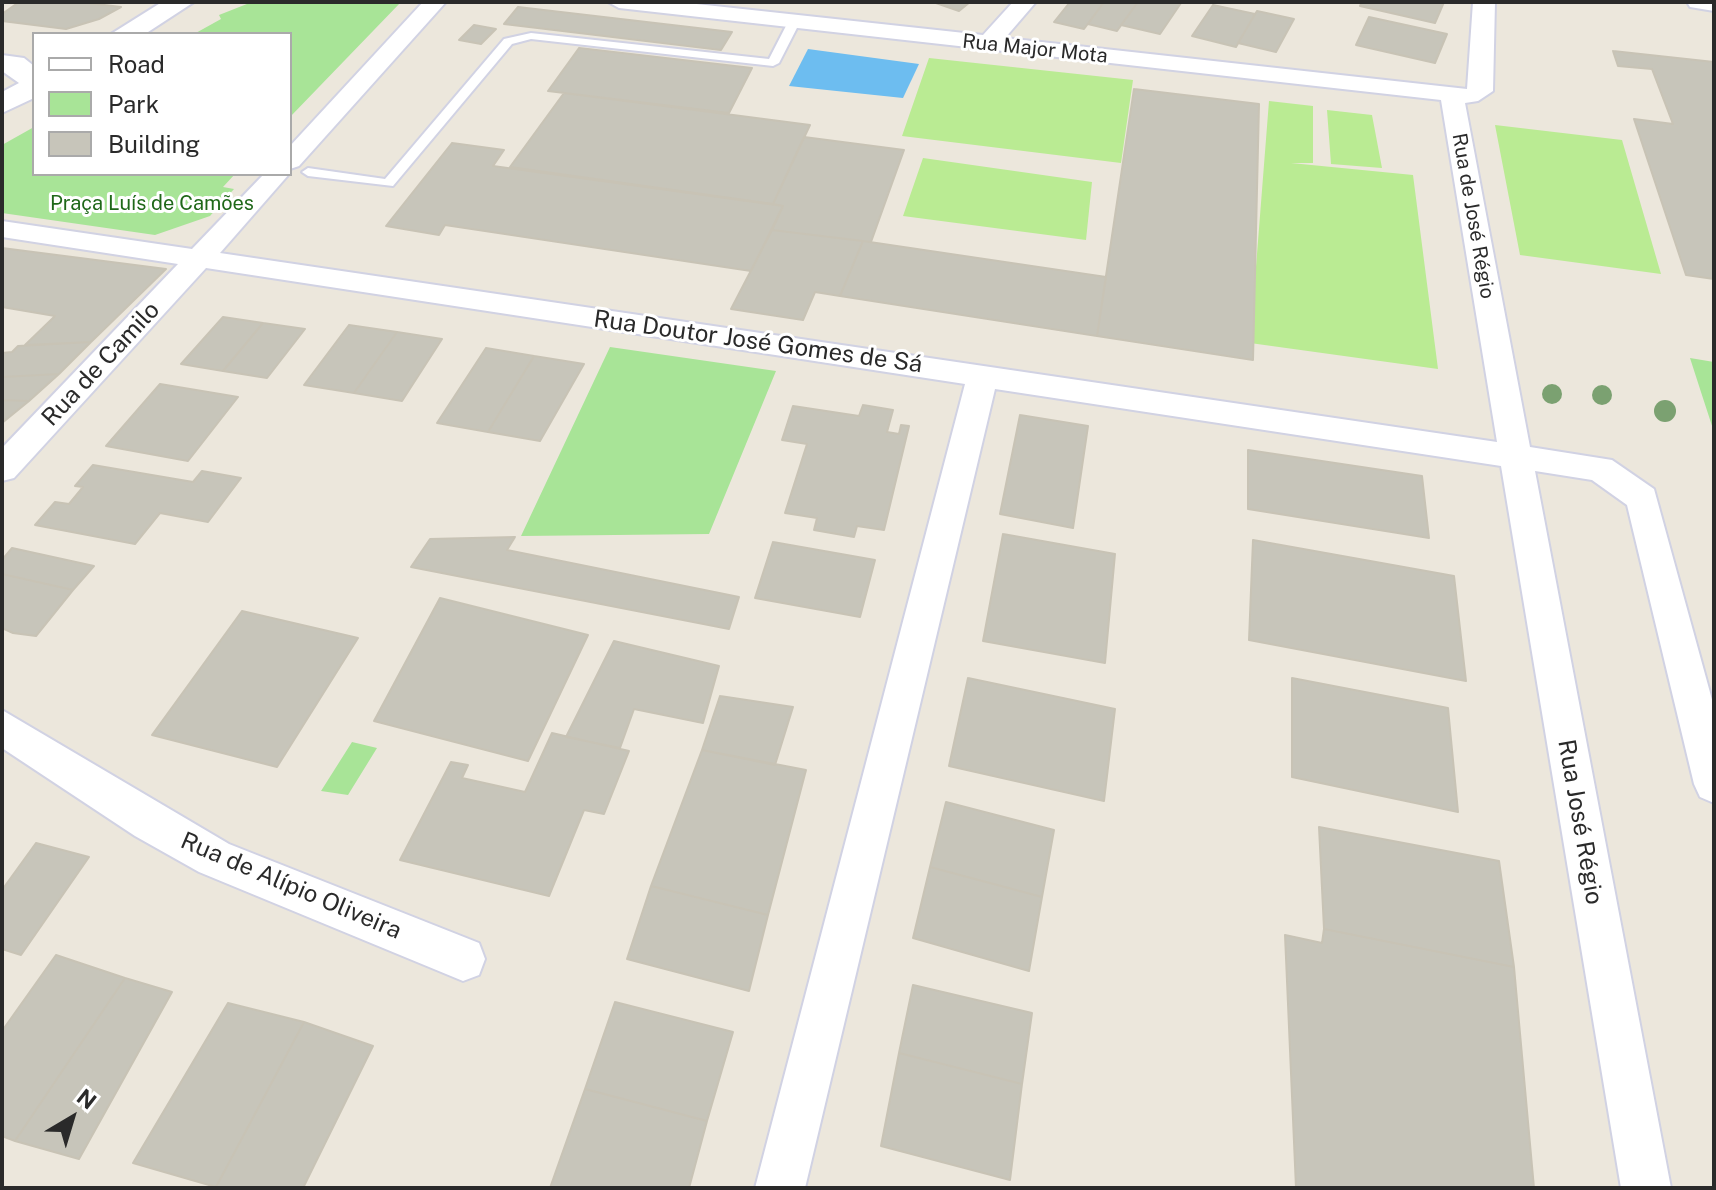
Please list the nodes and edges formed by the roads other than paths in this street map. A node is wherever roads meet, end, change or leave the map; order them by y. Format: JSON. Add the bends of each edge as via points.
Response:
{"nodes":[{"id":1,"x":181,"y":2,"type":"edge"},
{"id":2,"x":435,"y":2,"type":"edge"},
{"id":3,"x":619,"y":2,"type":"edge"},
{"id":4,"x":1025,"y":2,"type":"edge"},
{"id":5,"x":1484,"y":2,"type":"edge"},
{"id":6,"x":1698,"y":2,"type":"edge"},
{"id":7,"x":1714,"y":5,"type":"edge"},
{"id":8,"x":692,"y":6,"type":"edge"},
{"id":9,"x":794,"y":22,"type":"junction"},
{"id":10,"x":128,"y":32,"type":"edge"},
{"id":11,"x":988,"y":44,"type":"junction"},
{"id":12,"x":2,"y":46,"type":"edge"},
{"id":13,"x":32,"y":50,"type":"edge"},
{"id":14,"x":2,"y":63,"type":"edge"},
{"id":15,"x":32,"y":82,"type":"edge"},
{"id":16,"x":32,"y":85,"type":"edge"},
{"id":17,"x":1452,"y":96,"type":"junction"},
{"id":18,"x":2,"y":104,"type":"edge"},
{"id":19,"x":299,"y":166,"type":"edge"},
{"id":20,"x":276,"y":176,"type":"edge"},
{"id":21,"x":2,"y":229,"type":"edge"},
{"id":22,"x":200,"y":259,"type":"junction"},
{"id":23,"x":983,"y":376,"type":"junction"},
{"id":24,"x":1514,"y":455,"type":"junction"},
{"id":25,"x":2,"y":469,"type":"edge"},
{"id":26,"x":2,"y":727,"type":"edge"},
{"id":27,"x":1714,"y":784,"type":"edge"},
{"id":28,"x":463,"y":959,"type":"dead end"},
{"id":29,"x":780,"y":1188,"type":"edge"},
{"id":30,"x":1646,"y":1188,"type":"edge"}],
"edges":[{"from":1,"to":10,"type":"main road"},
{"from":2,"to":19,"type":"street"},
{"from":3,"to":8,"type":"street","name":"Rua Major Mota"},
{"from":4,"to":11,"type":"street"},
{"from":5,"to":17,"type":"street","name":"Rua de José Régio","via":[[1481,91]]},
{"from":6,"to":7,"type":"street"},
{"from":8,"to":9,"type":"street","name":"Rua Major Mota"},
{"from":9,"to":11,"type":"street","name":"Rua Major Mota"},
{"from":9,"to":19,"type":"lane","via":[[773,63],[531,36],[508,41],[388,183]]},
{"from":11,"to":17,"type":"street","name":"Rua Major Mota"},
{"from":12,"to":13,"type":"main road"},
{"from":14,"to":15,"type":"main road","via":[[14,64]]},
{"from":16,"to":18,"type":"main road"},
{"from":17,"to":24,"type":"street","name":"Rua de José Régio"},
{"from":20,"to":22,"type":"street","name":"Rua de Camilo"},
{"from":21,"to":22,"type":"street","name":"Rua Doutor José Gomes de Sá"},
{"from":22,"to":23,"type":"street","name":"Rua Doutor José Gomes de Sá"},
{"from":22,"to":25,"type":"street","name":"Rua de Camilo"},
{"from":23,"to":24,"type":"street","name":"Rua Doutor José Gomes de Sá"},
{"from":23,"to":29,"type":"street"},
{"from":24,"to":27,"type":"street","name":"Rua Doutor José Gomes de Sá","via":[[1600,469],[1642,498]]},
{"from":24,"to":30,"type":"street","name":"Rua José Régio"},
{"from":26,"to":28,"type":"street","name":"Rua de Alípio Oliveira","via":[[214,858]]}]}
